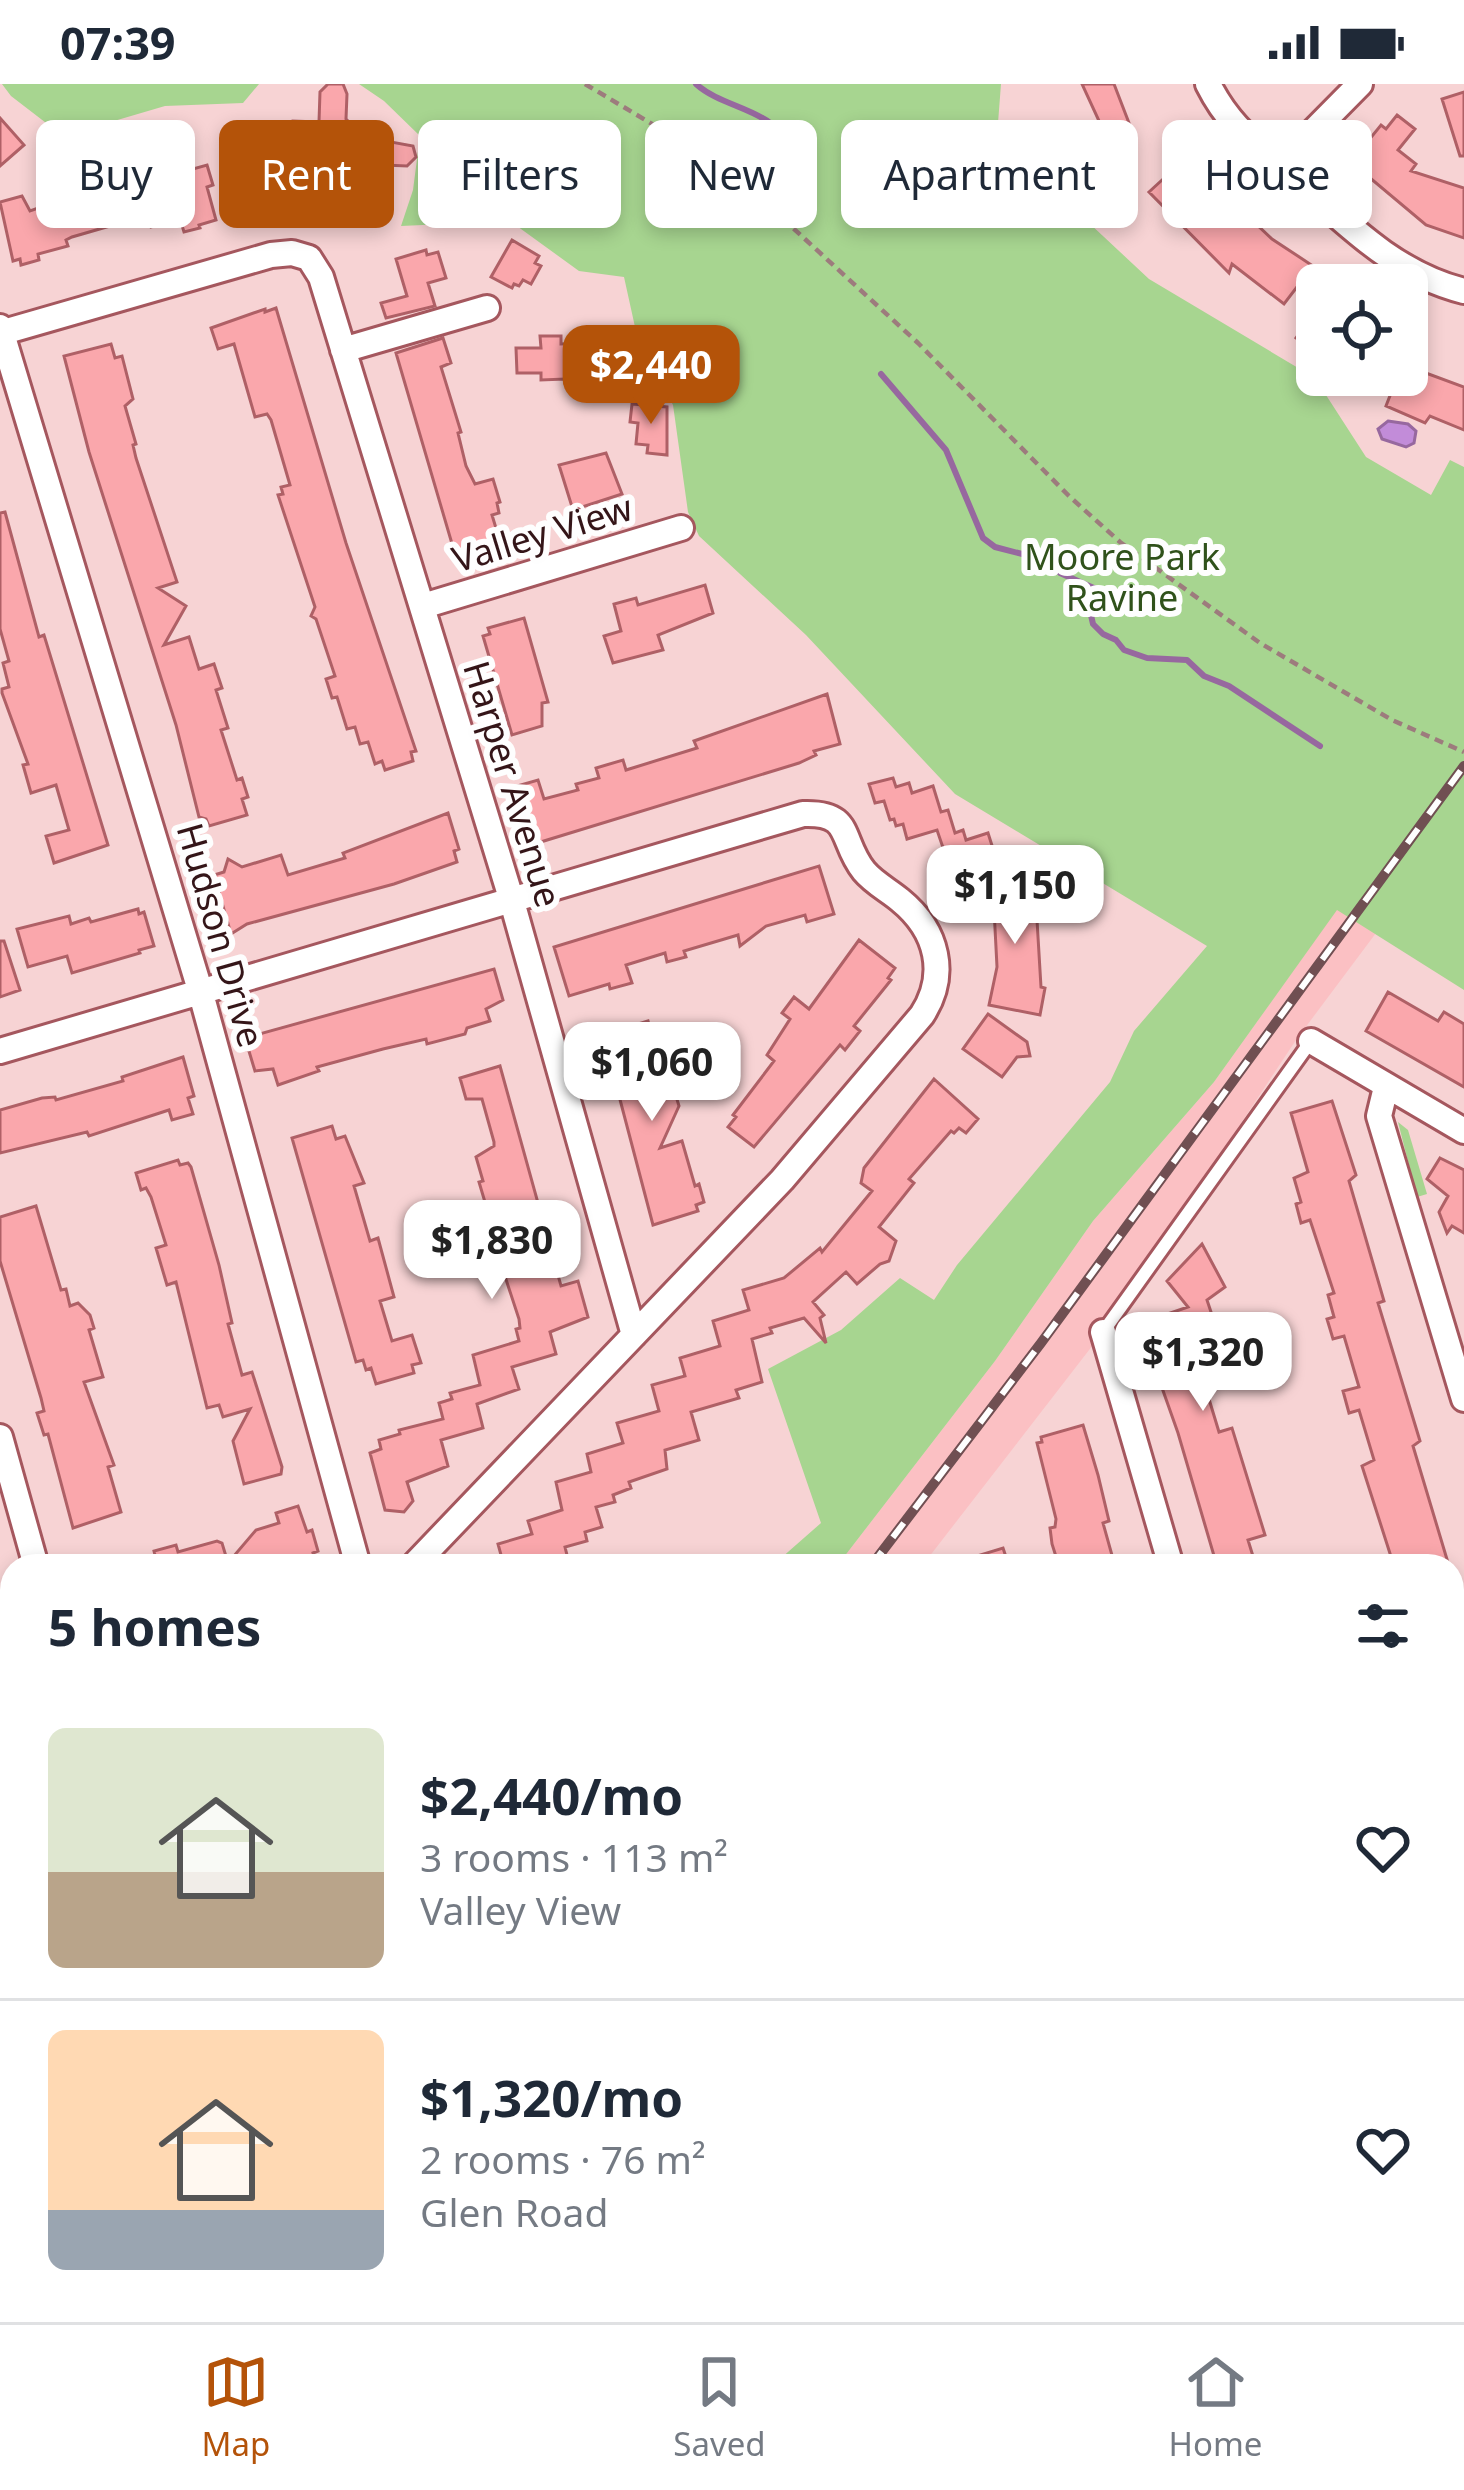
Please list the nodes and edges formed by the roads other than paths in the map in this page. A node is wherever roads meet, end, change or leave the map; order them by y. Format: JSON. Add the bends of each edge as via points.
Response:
{"nodes":[{"id":1,"x":1208,"y":84,"type":"edge"},
{"id":2,"x":1360,"y":84,"type":"edge"},
{"id":3,"x":1229,"y":120,"type":"edge"},
{"id":4,"x":1324,"y":120,"type":"edge"},
{"id":5,"x":1354,"y":228,"type":"edge"},
{"id":6,"x":1464,"y":291,"type":"edge"},
{"id":7,"x":487,"y":308,"type":"dead end"},
{"id":8,"x":1,"y":331,"type":"edge"},
{"id":9,"x":343,"y":350,"type":"junction"},
{"id":10,"x":681,"y":528,"type":"dead end"},
{"id":11,"x":423,"y":606,"type":"junction"},
{"id":12,"x":511,"y":898,"type":"junction"},
{"id":13,"x":200,"y":991,"type":"junction"},
{"id":14,"x":1311,"y":1041,"type":"joint"},
{"id":15,"x":0,"y":1051,"type":"edge"},
{"id":16,"x":1386,"y":1087,"type":"junction"},
{"id":17,"x":1464,"y":1131,"type":"edge"},
{"id":18,"x":1103,"y":1332,"type":"joint"},
{"id":19,"x":634,"y":1335,"type":"junction"},
{"id":20,"x":1464,"y":1399,"type":"edge"},
{"id":21,"x":0,"y":1437,"type":"edge"},
{"id":22,"x":33,"y":1554,"type":"edge"},
{"id":23,"x":355,"y":1554,"type":"edge"},
{"id":24,"x":424,"y":1554,"type":"edge"},
{"id":25,"x":1168,"y":1554,"type":"edge"}],
"edges":[{"from":1,"to":3,"type":"street"},
{"from":2,"to":4,"type":"street"},
{"from":5,"to":6,"type":"street","via":[[1412,273]]},
{"from":7,"to":9,"type":"street"},
{"from":8,"to":9,"type":"street","name":"Harper Avenue","via":[[292,254],[309,258],[321,277]]},
{"from":8,"to":13,"type":"street","name":"Hudson Drive"},
{"from":9,"to":11,"type":"street","name":"Harper Avenue"},
{"from":10,"to":11,"type":"street","name":"Valley View"},
{"from":11,"to":12,"type":"street","name":"Harper Avenue"},
{"from":12,"to":13,"type":"street"},
{"from":12,"to":19,"type":"street","name":"Harper Avenue"},
{"from":12,"to":19,"type":"street","via":[[803,814],[832,817],[864,871],[927,932],[938,961],[938,986],[922,1016]]},
{"from":13,"to":15,"type":"street"},
{"from":13,"to":23,"type":"street","name":"Hudson Drive"},
{"from":14,"to":16,"type":"street"},
{"from":14,"to":18,"type":"lane"},
{"from":16,"to":17,"type":"street"},
{"from":16,"to":20,"type":"street","via":[[1379,1116]]},
{"from":18,"to":25,"type":"street"},
{"from":19,"to":24,"type":"street"},
{"from":21,"to":22,"type":"street"}]}
